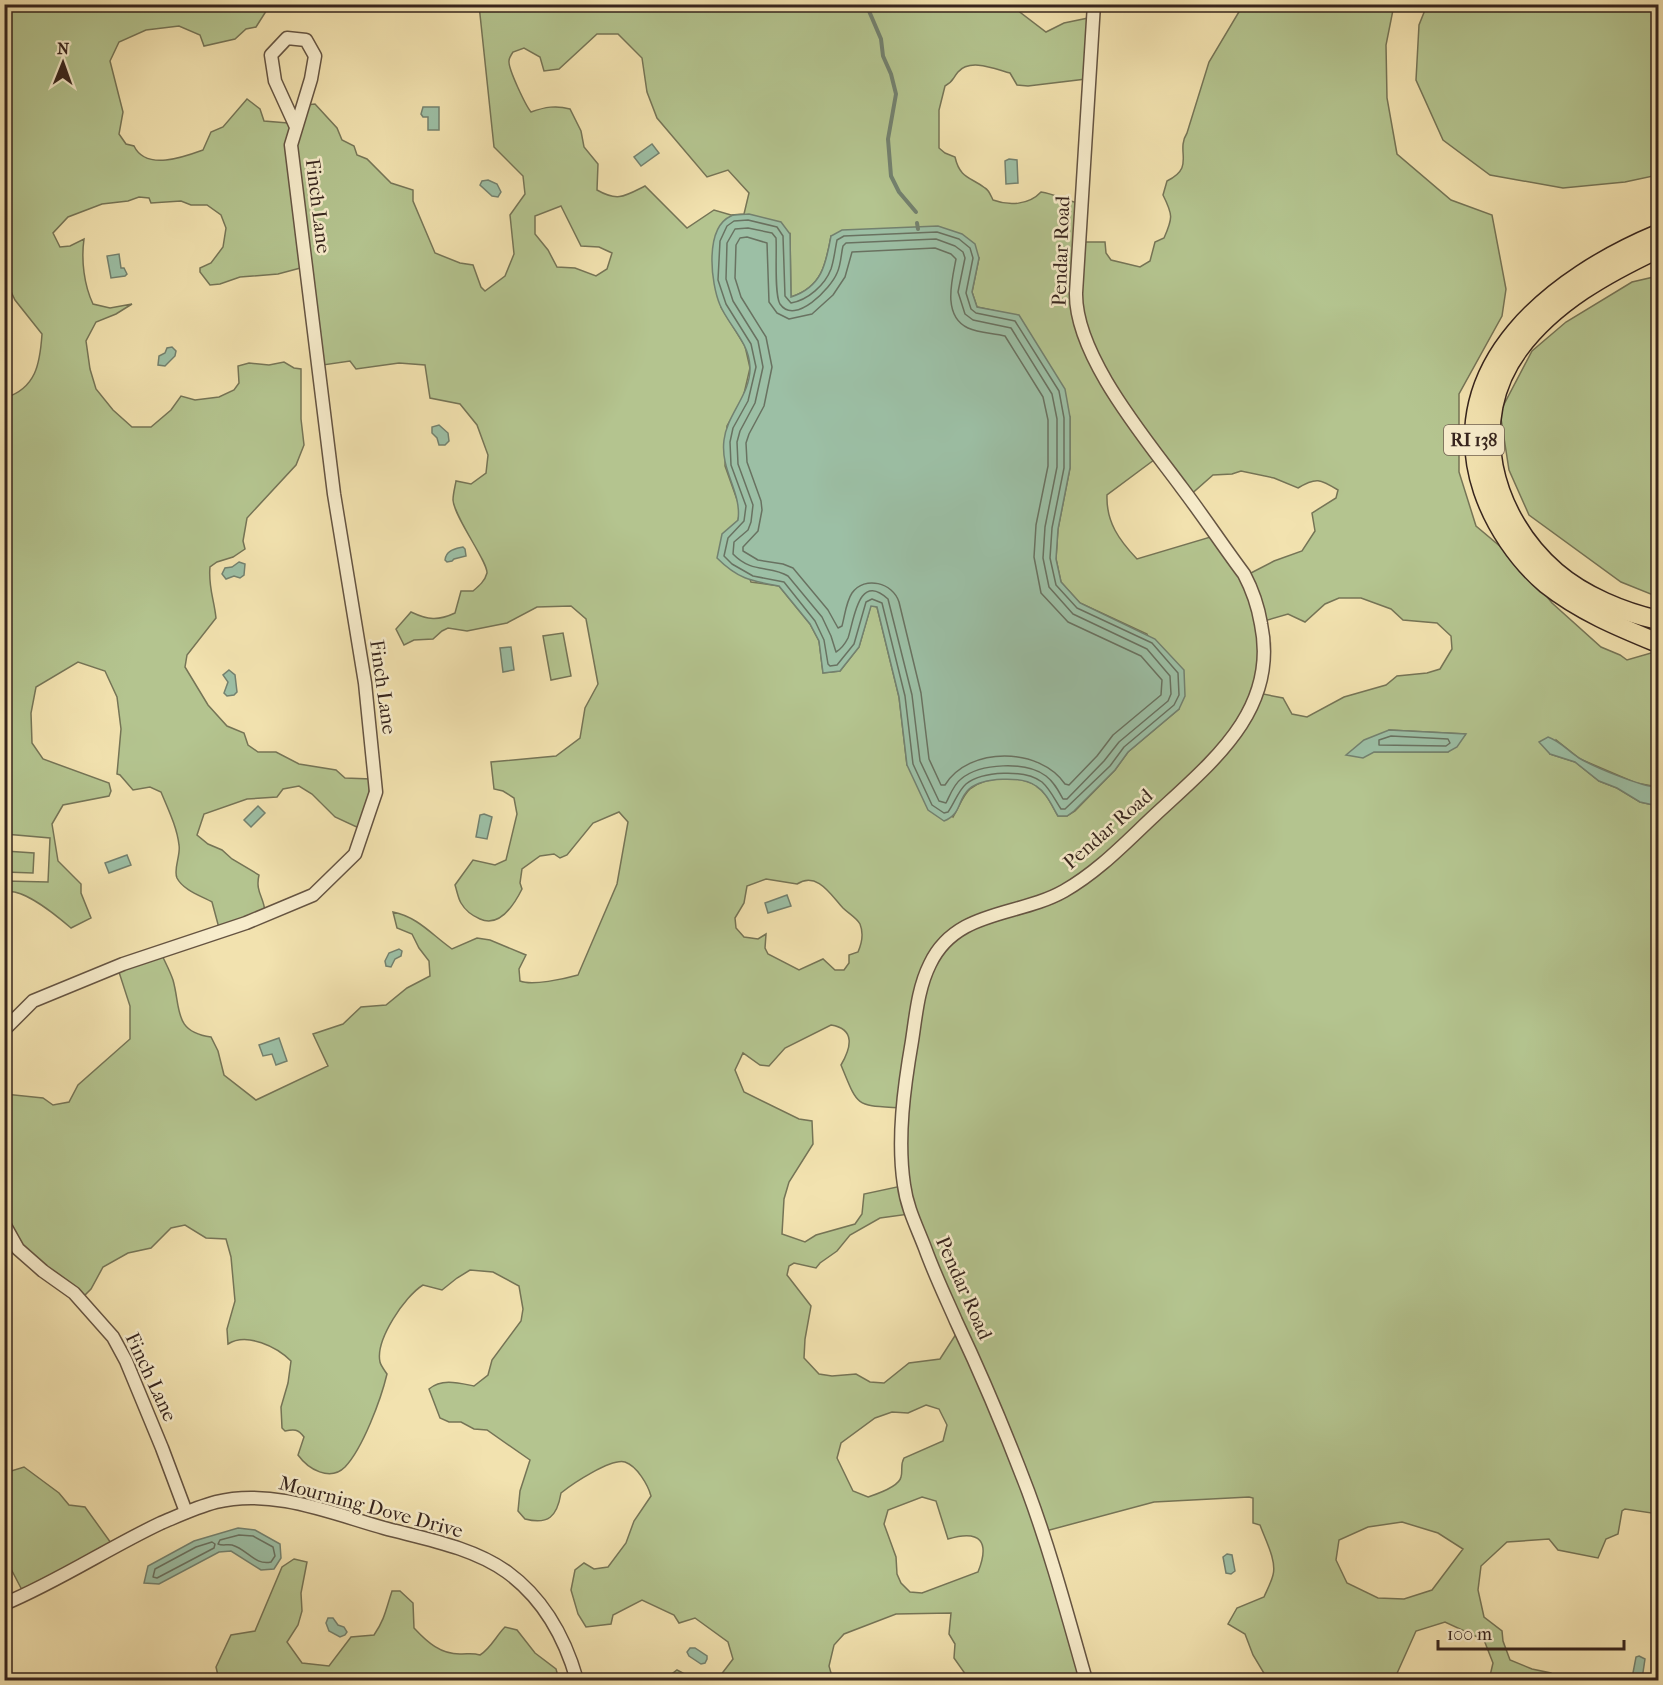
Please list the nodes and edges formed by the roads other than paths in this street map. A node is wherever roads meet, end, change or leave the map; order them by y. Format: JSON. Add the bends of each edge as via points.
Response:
{"nodes":[{"id":1,"x":1094,"y":4,"type":"edge"},
{"id":2,"x":296,"y":127,"type":"junction"},
{"id":3,"x":1659,"y":234,"type":"edge"},
{"id":4,"x":1659,"y":249,"type":"edge"},
{"id":5,"x":1659,"y":620,"type":"edge"},
{"id":6,"x":1659,"y":643,"type":"edge"},
{"id":7,"x":4,"y":1030,"type":"edge"},
{"id":8,"x":4,"y":1224,"type":"edge"},
{"id":9,"x":186,"y":1512,"type":"junction"},
{"id":10,"x":4,"y":1604,"type":"edge"},
{"id":11,"x":577,"y":1680,"type":"edge"},
{"id":12,"x":1086,"y":1680,"type":"edge"}],
"edges":[{"from":1,"to":12,"type":"street","name":"Pendar Road","via":[[1079,226],[1078,319],[1084,341],[1126,411],[1254,591],[1266,645],[1264,669],[1258,695],[1238,731],[1118,851],[1065,890],[972,923],[950,936],[937,950],[924,977],[908,1059],[901,1165],[912,1218],[1029,1493]]},
{"from":2,"to":2,"type":"street","name":"Finch Lane","via":[[315,56],[306,40],[287,38],[271,55],[275,81]]},
{"from":2,"to":7,"type":"street","name":"Finch Lane","via":[[291,145],[332,483],[365,683],[376,792],[355,854],[313,895],[33,1001]]},
{"from":3,"to":6,"type":"highway","number":"RI 138","via":[[1624,249],[1574,279],[1510,337],[1485,381],[1474,437],[1479,475],[1490,510],[1521,558],[1570,601],[1601,619]]},
{"from":4,"to":5,"type":"highway","via":[[1580,292],[1531,334],[1502,378],[1492,410],[1490,440],[1494,475],[1505,505],[1544,561],[1585,591],[1625,610]]},
{"from":8,"to":9,"type":"street","name":"Finch Lane","via":[[18,1249],[74,1293],[113,1337]]},
{"from":9,"to":10,"type":"street","name":"Mourning Dove Drive"},
{"from":9,"to":11,"type":"street","name":"Mourning Dove Drive","via":[[231,1499],[281,1501],[470,1553],[507,1572],[541,1604],[562,1639]]}]}
